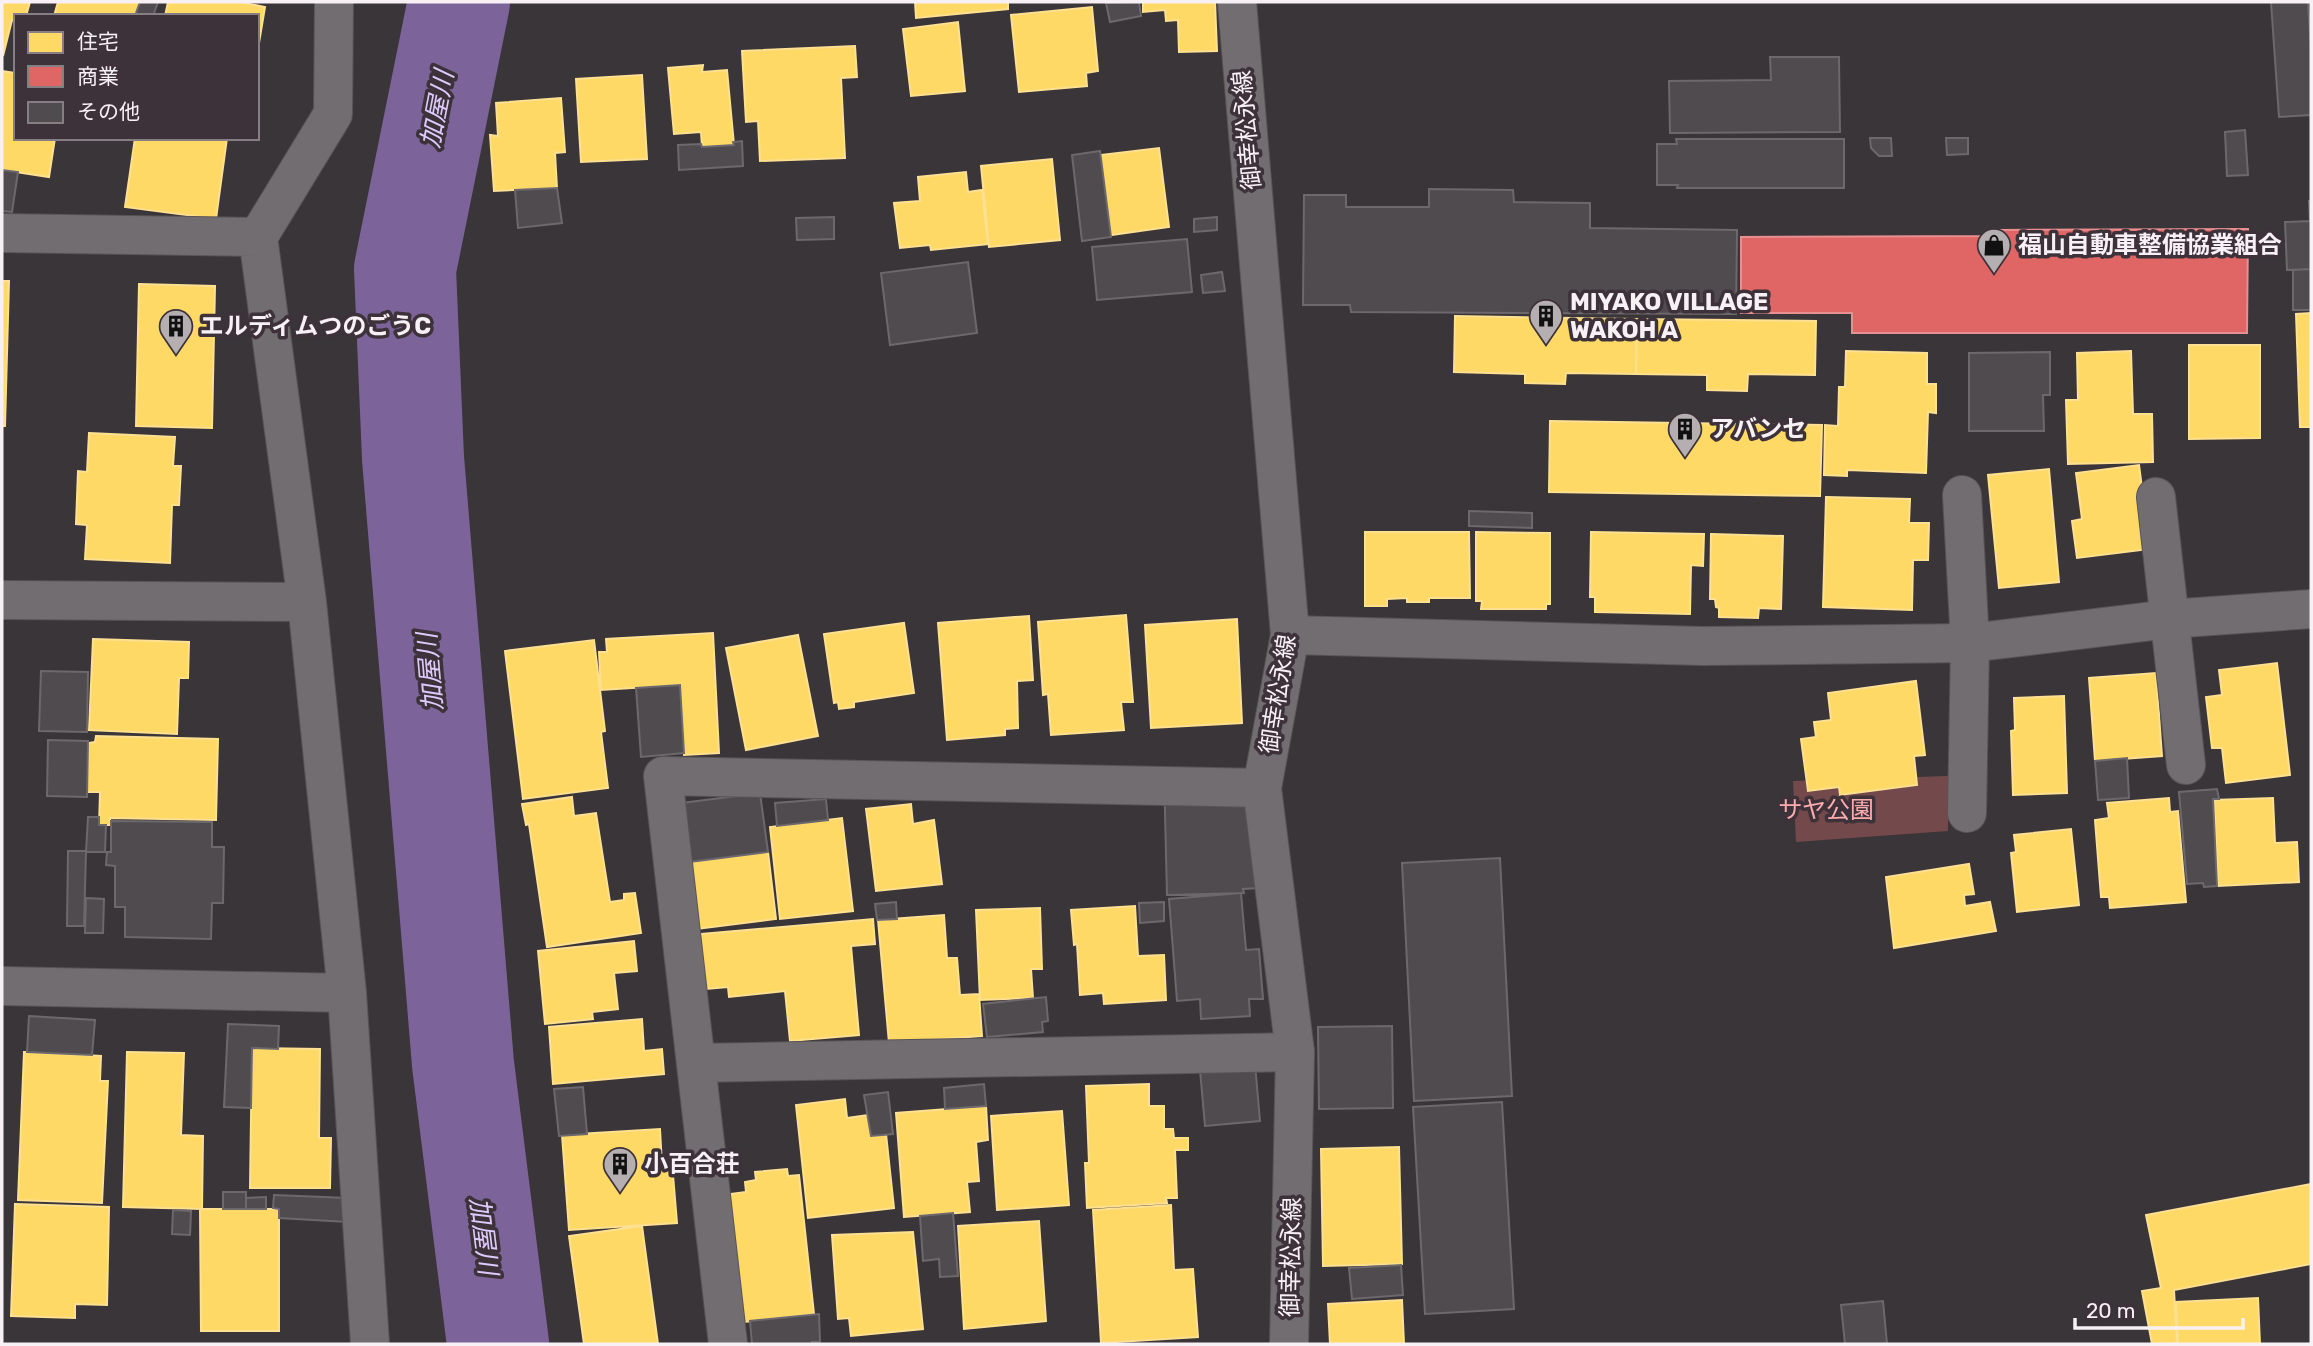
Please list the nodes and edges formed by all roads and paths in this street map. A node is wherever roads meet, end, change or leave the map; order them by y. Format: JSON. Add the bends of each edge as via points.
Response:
{"nodes":[{"id":1,"x":334,"y":2,"type":"edge"},
{"id":2,"x":1237,"y":2,"type":"edge"},
{"id":3,"x":2,"y":233,"type":"edge"},
{"id":4,"x":258,"y":237,"type":"junction"},
{"id":5,"x":1962,"y":495,"type":"dead end"},
{"id":6,"x":2156,"y":497,"type":"dead end"},
{"id":7,"x":2,"y":600,"type":"edge"},
{"id":8,"x":307,"y":602,"type":"junction"},
{"id":9,"x":2311,"y":609,"type":"edge"},
{"id":10,"x":2169,"y":619,"type":"junction"},
{"id":11,"x":1290,"y":635,"type":"junction"},
{"id":12,"x":1970,"y":643,"type":"junction"},
{"id":13,"x":2186,"y":765,"type":"dead end"},
{"id":14,"x":1262,"y":788,"type":"junction"},
{"id":15,"x":1967,"y":813,"type":"dead end"},
{"id":16,"x":2,"y":986,"type":"edge"},
{"id":17,"x":347,"y":993,"type":"junction"},
{"id":18,"x":1295,"y":1052,"type":"junction"},
{"id":19,"x":697,"y":1063,"type":"junction"},
{"id":20,"x":370,"y":1344,"type":"edge"},
{"id":21,"x":727,"y":1344,"type":"edge"},
{"id":22,"x":1289,"y":1344,"type":"edge"}],
"edges":[{"from":1,"to":4,"type":"street","via":[[333,114]]},
{"from":2,"to":11,"type":"street","name":"御幸松永線"},
{"from":3,"to":4,"type":"street"},
{"from":4,"to":8,"type":"street"},
{"from":5,"to":12,"type":"street"},
{"from":6,"to":10,"type":"street"},
{"from":7,"to":8,"type":"street"},
{"from":8,"to":17,"type":"street"},
{"from":9,"to":10,"type":"street"},
{"from":10,"to":12,"type":"street"},
{"from":10,"to":13,"type":"street"},
{"from":11,"to":12,"type":"street","via":[[1703,646]]},
{"from":11,"to":14,"type":"street","name":"御幸松永線"},
{"from":12,"to":15,"type":"street"},
{"from":14,"to":18,"type":"street","name":"御幸松永線"},
{"from":14,"to":19,"type":"street","via":[[663,776]]},
{"from":16,"to":17,"type":"street"},
{"from":17,"to":20,"type":"street"},
{"from":18,"to":19,"type":"street"},
{"from":18,"to":22,"type":"street","name":"御幸松永線"},
{"from":19,"to":21,"type":"street"}]}
